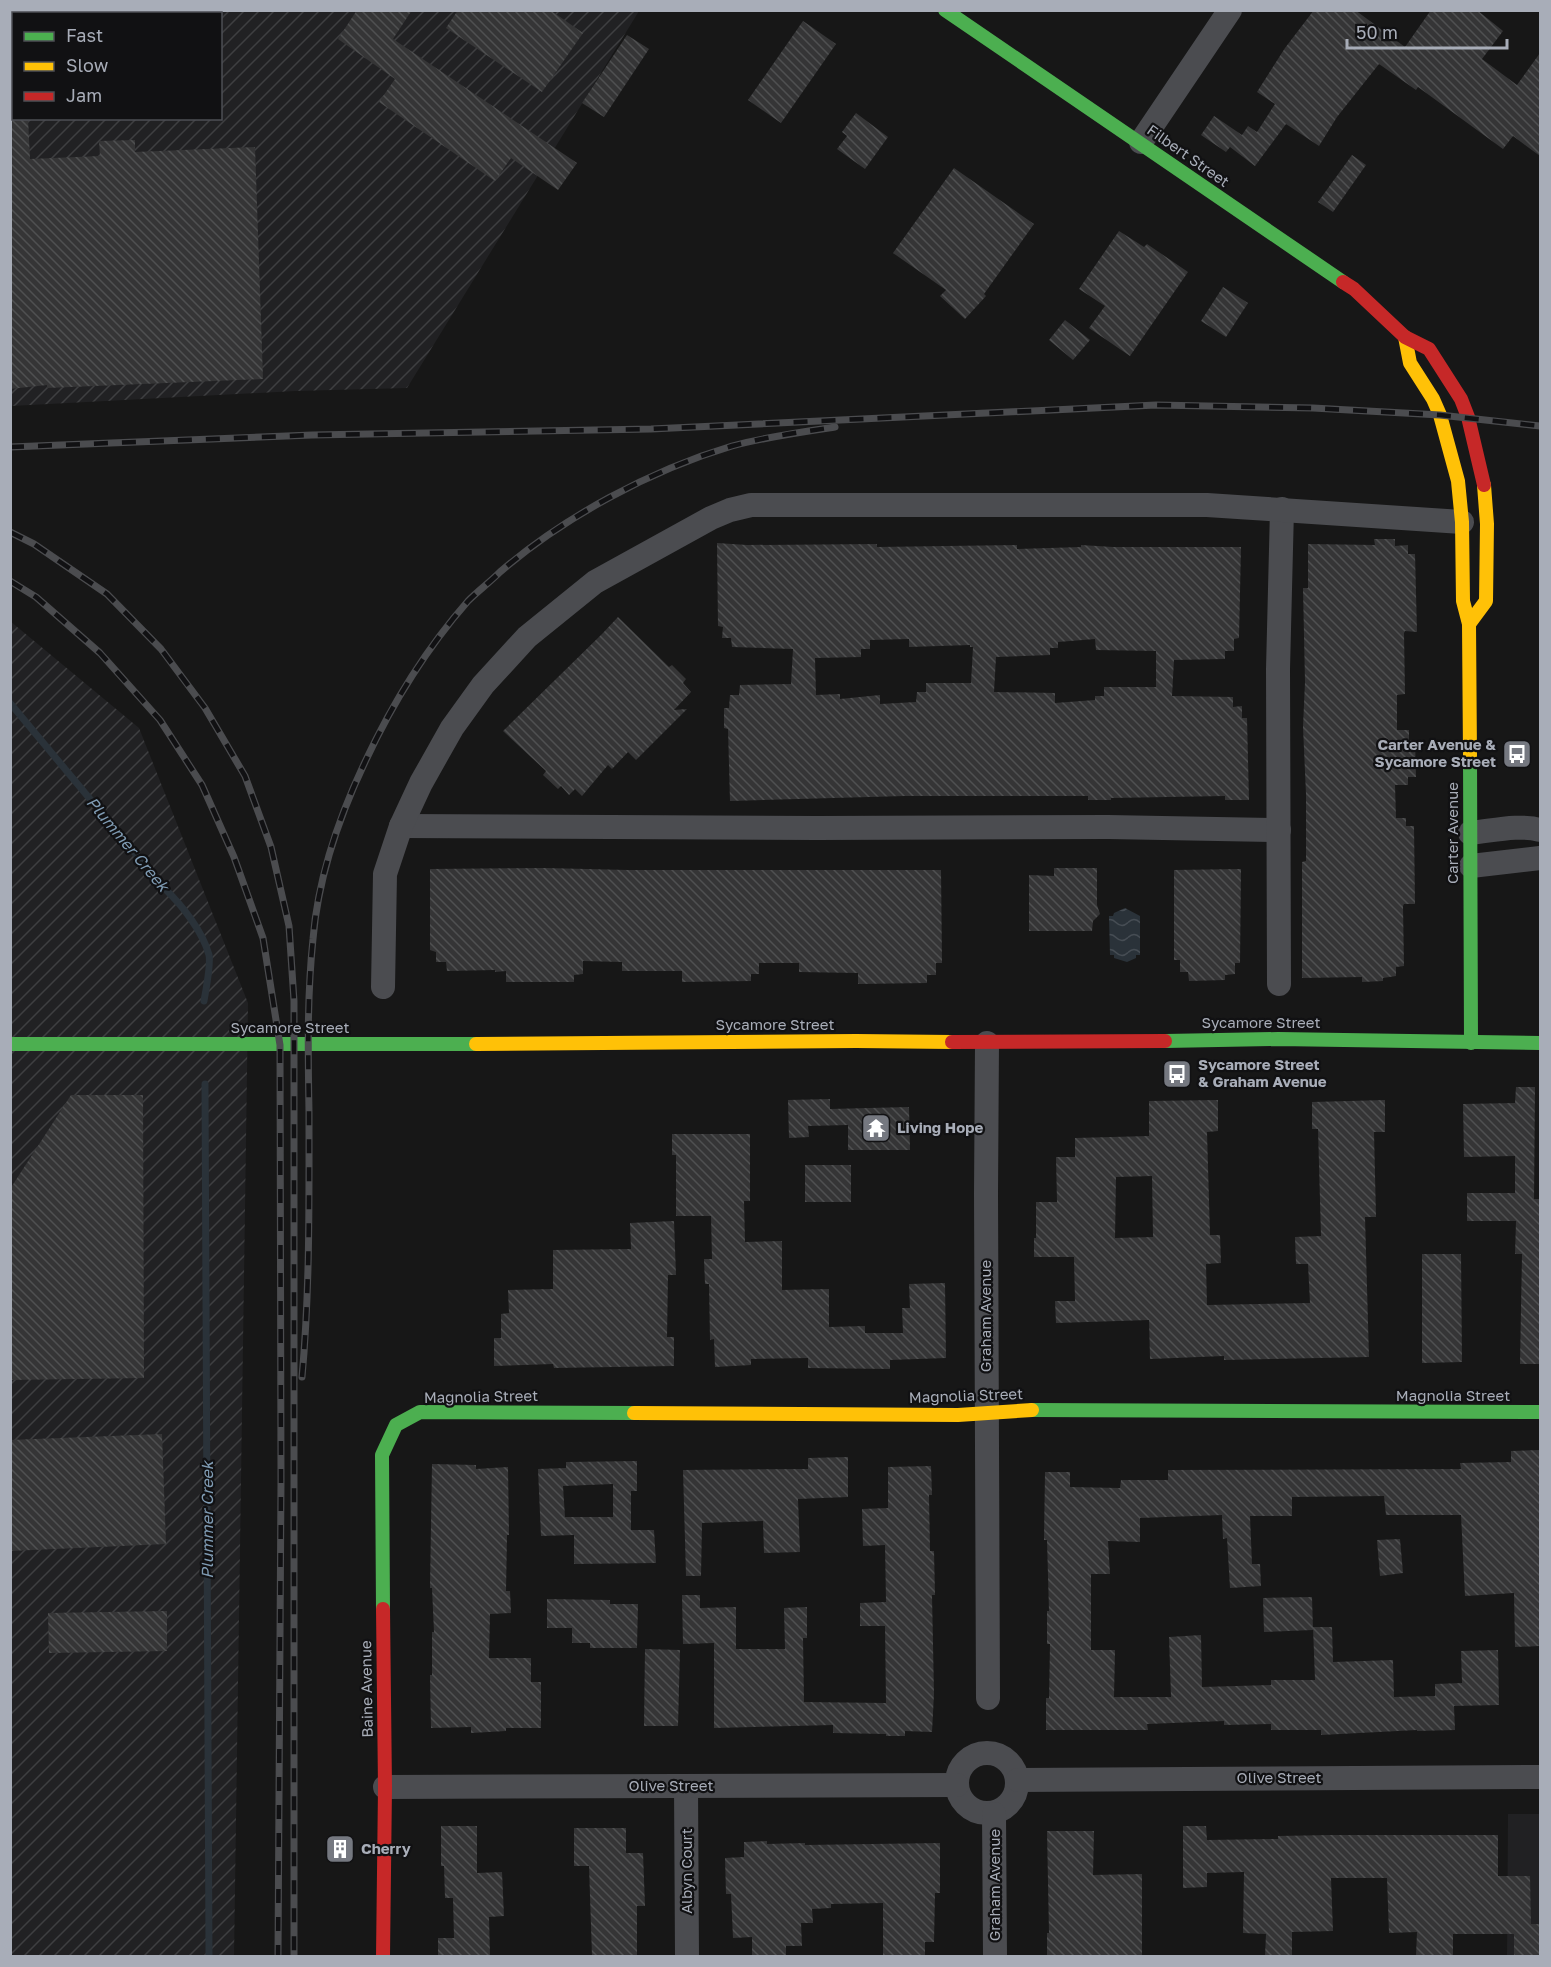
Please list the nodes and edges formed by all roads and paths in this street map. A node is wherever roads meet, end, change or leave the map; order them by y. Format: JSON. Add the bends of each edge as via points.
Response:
{"nodes":[{"id":1,"x":945,"y":10,"type":"edge"},
{"id":2,"x":1230,"y":10,"type":"edge"},
{"id":3,"x":1141,"y":142,"type":"junction"},
{"id":4,"x":1405,"y":337,"type":"junction"},
{"id":5,"x":1282,"y":509,"type":"junction"},
{"id":6,"x":1462,"y":522,"type":"junction"},
{"id":7,"x":1469,"y":624,"type":"junction"},
{"id":8,"x":401,"y":826,"type":"junction"},
{"id":9,"x":1279,"y":830,"type":"junction"},
{"id":10,"x":1540,"y":830,"type":"edge"},
{"id":11,"x":1470,"y":833,"type":"junction"},
{"id":12,"x":1540,"y":858,"type":"edge"},
{"id":13,"x":1471,"y":866,"type":"junction"},
{"id":14,"x":1279,"y":984,"type":"dead end"},
{"id":15,"x":383,"y":987,"type":"dead end"},
{"id":16,"x":1540,"y":1042,"type":"edge"},
{"id":17,"x":987,"y":1043,"type":"junction"},
{"id":18,"x":1471,"y":1043,"type":"junction"},
{"id":19,"x":10,"y":1044,"type":"edge"},
{"id":20,"x":1540,"y":1412,"type":"edge"},
{"id":21,"x":986,"y":1414,"type":"junction"},
{"id":22,"x":396,"y":1425,"type":"joint"},
{"id":23,"x":988,"y":1698,"type":"dead end"},
{"id":24,"x":1540,"y":1777,"type":"edge"},
{"id":25,"x":1018,"y":1779,"type":"junction"},
{"id":26,"x":957,"y":1785,"type":"junction"},
{"id":27,"x":686,"y":1786,"type":"junction"},
{"id":28,"x":385,"y":1787,"type":"junction"},
{"id":29,"x":994,"y":1814,"type":"junction"},
{"id":30,"x":383,"y":1956,"type":"edge"},
{"id":31,"x":687,"y":1956,"type":"edge"},
{"id":32,"x":995,"y":1956,"type":"edge"}],
"edges":[{"from":1,"to":3,"type":"street","name":"Filbert Street"},
{"from":2,"to":3,"type":"street"},
{"from":3,"to":4,"type":"street","name":"Filbert Street","via":[[1354,289]]},
{"from":4,"to":6,"type":"street","name":"Carter Avenue","via":[[1410,363],[1440,415],[1458,481]]},
{"from":4,"to":7,"type":"street","name":"Filbert Street","via":[[1429,349],[1461,399],[1483,476],[1486,601]]},
{"from":5,"to":6,"type":"street"},
{"from":5,"to":8,"type":"street","via":[[1207,505],[751,505],[730,510],[595,582],[527,637],[483,685],[452,728]]},
{"from":5,"to":9,"type":"street"},
{"from":6,"to":7,"type":"street","name":"Carter Avenue","via":[[1463,601]]},
{"from":7,"to":11,"type":"street","name":"Carter Avenue"},
{"from":8,"to":9,"type":"street"},
{"from":8,"to":15,"type":"street","via":[[384,874]]},
{"from":9,"to":14,"type":"street"},
{"from":10,"to":11,"type":"street"},
{"from":11,"to":13,"type":"street","name":"Carter Avenue"},
{"from":12,"to":13,"type":"street"},
{"from":13,"to":18,"type":"street","name":"Carter Avenue"},
{"from":16,"to":18,"type":"street","name":"Sycamore Street"},
{"from":17,"to":18,"type":"street","name":"Sycamore Street","via":[[1266,1039]]},
{"from":17,"to":19,"type":"street","name":"Sycamore Street"},
{"from":17,"to":21,"type":"street","name":"Graham Avenue"},
{"from":20,"to":21,"type":"street","name":"Magnolia Street","via":[[1022,1410]]},
{"from":21,"to":22,"type":"street","name":"Magnolia Street","via":[[420,1412]]},
{"from":21,"to":23,"type":"street","name":"Graham Avenue"},
{"from":22,"to":28,"type":"street","name":"Baine Avenue","via":[[382,1455]]},
{"from":24,"to":25,"type":"street","name":"Olive Street"},
{"from":25,"to":26,"type":"street","via":[[1008,1760],[987,1752],[967,1759]]},
{"from":25,"to":29,"type":"street","via":[[1013,1799]]},
{"from":26,"to":27,"type":"street","name":"Olive Street"},
{"from":26,"to":29,"type":"street","via":[[968,1807]]},
{"from":27,"to":28,"type":"street","name":"Olive Street"},
{"from":27,"to":31,"type":"street","name":"Albyn Court"},
{"from":28,"to":30,"type":"street","name":"Baine Avenue"},
{"from":29,"to":32,"type":"street","name":"Graham Avenue"}]}
